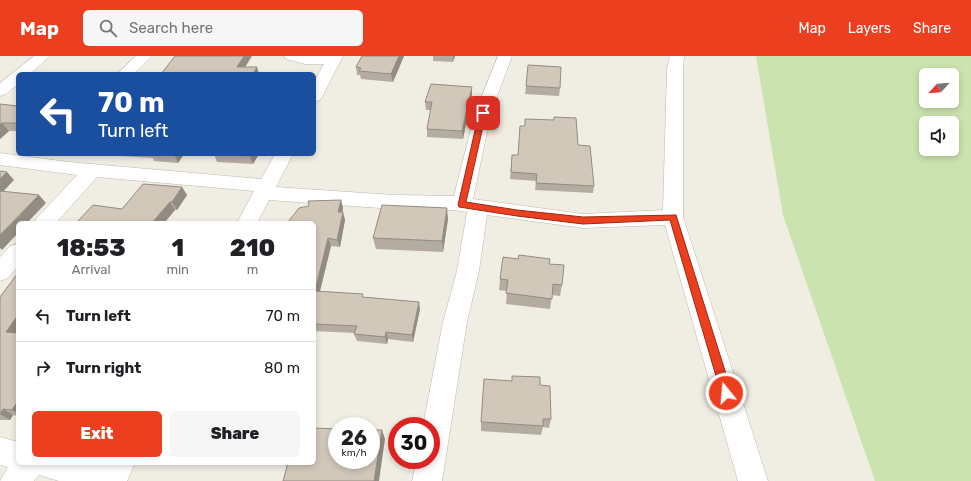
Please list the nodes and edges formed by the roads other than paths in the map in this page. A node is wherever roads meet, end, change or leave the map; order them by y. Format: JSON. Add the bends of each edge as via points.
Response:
{"nodes":[{"id":1,"x":43,"y":56,"type":"edge"},
{"id":2,"x":145,"y":56,"type":"edge"},
{"id":3,"x":291,"y":56,"type":"edge"},
{"id":4,"x":505,"y":56,"type":"edge"},
{"id":5,"x":677,"y":56,"type":"edge"},
{"id":6,"x":335,"y":58,"type":"edge"},
{"id":7,"x":23,"y":72,"type":"edge"},
{"id":8,"x":127,"y":72,"type":"edge"},
{"id":9,"x":16,"y":78,"type":"edge"},
{"id":10,"x":0,"y":91,"type":"edge"},
{"id":11,"x":316,"y":93,"type":"edge"},
{"id":12,"x":283,"y":156,"type":"edge"},
{"id":13,"x":0,"y":159,"type":"edge"},
{"id":14,"x":39,"y":159,"type":"edge"},
{"id":15,"x":92,"y":170,"type":"junction"},
{"id":16,"x":265,"y":190,"type":"junction"},
{"id":17,"x":470,"y":206,"type":"junction"},
{"id":18,"x":673,"y":217,"type":"junction"},
{"id":19,"x":46,"y":221,"type":"edge"},
{"id":20,"x":248,"y":221,"type":"edge"},
{"id":21,"x":16,"y":254,"type":"edge"},
{"id":22,"x":0,"y":272,"type":"edge"},
{"id":23,"x":0,"y":451,"type":"edge"},
{"id":24,"x":16,"y":455,"type":"edge"},
{"id":25,"x":28,"y":465,"type":"edge"},
{"id":26,"x":56,"y":465,"type":"edge"},
{"id":27,"x":115,"y":475,"type":"edge"},
{"id":28,"x":15,"y":481,"type":"edge"},
{"id":29,"x":427,"y":481,"type":"edge"},
{"id":30,"x":753,"y":481,"type":"edge"}],
"edges":[{"from":1,"to":7,"type":"street"},
{"from":2,"to":8,"type":"street"},
{"from":3,"to":6,"type":"street","via":[[305,59]]},
{"from":4,"to":17,"type":"street","via":[[483,113]]},
{"from":5,"to":18,"type":"street"},
{"from":6,"to":11,"type":"street"},
{"from":9,"to":10,"type":"street"},
{"from":12,"to":16,"type":"street"},
{"from":13,"to":14,"type":"street"},
{"from":14,"to":15,"type":"street"},
{"from":15,"to":16,"type":"street"},
{"from":15,"to":19,"type":"street"},
{"from":16,"to":17,"type":"street"},
{"from":16,"to":20,"type":"street"},
{"from":17,"to":18,"type":"street","via":[[583,220]]},
{"from":17,"to":29,"type":"street","via":[[468,271],[455,322]]},
{"from":18,"to":30,"type":"street"},
{"from":21,"to":22,"type":"street"},
{"from":23,"to":24,"type":"street"},
{"from":25,"to":28,"type":"street"},
{"from":26,"to":27,"type":"street"}]}
